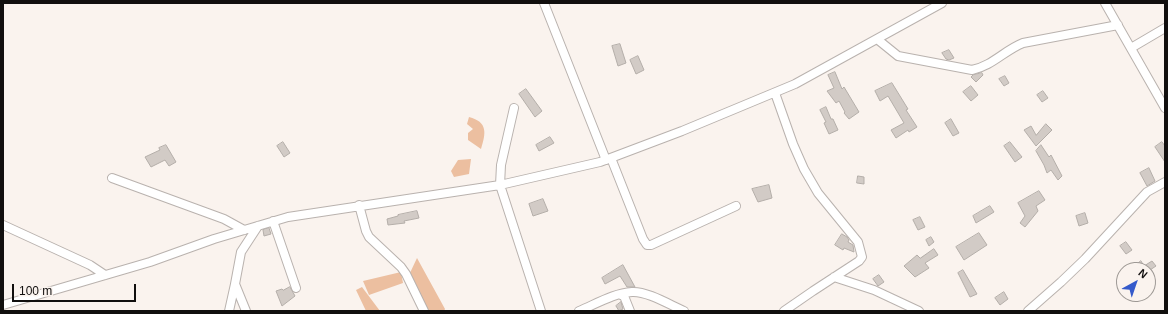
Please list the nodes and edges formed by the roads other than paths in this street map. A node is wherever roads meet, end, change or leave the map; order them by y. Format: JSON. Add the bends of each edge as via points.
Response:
{"nodes":[{"id":1,"x":544,"y":3,"type":"edge"},
{"id":2,"x":942,"y":3,"type":"edge"},
{"id":3,"x":1105,"y":3,"type":"edge"},
{"id":4,"x":1118,"y":25,"type":"junction"},
{"id":5,"x":1165,"y":28,"type":"edge"},
{"id":6,"x":877,"y":39,"type":"junction"},
{"id":7,"x":1131,"y":48,"type":"junction"},
{"id":8,"x":775,"y":93,"type":"junction"},
{"id":9,"x":514,"y":108,"type":"dead end"},
{"id":10,"x":1165,"y":108,"type":"edge"},
{"id":11,"x":608,"y":159,"type":"junction"},
{"id":12,"x":112,"y":178,"type":"dead end"},
{"id":13,"x":1165,"y":182,"type":"edge"},
{"id":14,"x":500,"y":185,"type":"junction"},
{"id":15,"x":359,"y":205,"type":"junction"},
{"id":16,"x":736,"y":206,"type":"dead end"},
{"id":17,"x":273,"y":221,"type":"junction"},
{"id":18,"x":258,"y":226,"type":"junction"},
{"id":19,"x":5,"y":228,"type":"edge"},
{"id":20,"x":244,"y":230,"type":"junction"},
{"id":21,"x":105,"y":275,"type":"junction"},
{"id":22,"x":834,"y":277,"type":"junction"},
{"id":23,"x":234,"y":284,"type":"junction"},
{"id":24,"x":296,"y":288,"type":"dead end"},
{"id":25,"x":621,"y":295,"type":"junction"},
{"id":26,"x":3,"y":305,"type":"edge"},
{"id":27,"x":229,"y":311,"type":"edge"},
{"id":28,"x":246,"y":311,"type":"edge"},
{"id":29,"x":424,"y":311,"type":"edge"},
{"id":30,"x":541,"y":311,"type":"edge"},
{"id":31,"x":579,"y":311,"type":"edge"},
{"id":32,"x":630,"y":311,"type":"edge"},
{"id":33,"x":684,"y":311,"type":"edge"},
{"id":34,"x":784,"y":311,"type":"edge"},
{"id":35,"x":919,"y":311,"type":"edge"},
{"id":36,"x":1028,"y":311,"type":"edge"}],
"edges":[{"from":1,"to":11,"type":"street"},
{"from":2,"to":6,"type":"street"},
{"from":3,"to":4,"type":"street"},
{"from":4,"to":6,"type":"street","via":[[1023,43],[984,66],[972,70],[898,56]]},
{"from":4,"to":7,"type":"street"},
{"from":5,"to":7,"type":"street"},
{"from":6,"to":8,"type":"street"},
{"from":7,"to":10,"type":"street"},
{"from":8,"to":11,"type":"street"},
{"from":8,"to":22,"type":"street","via":[[804,169],[818,193],[858,242],[862,257]]},
{"from":9,"to":14,"type":"street","via":[[501,165]]},
{"from":11,"to":14,"type":"street"},
{"from":11,"to":16,"type":"street","via":[[647,245]]},
{"from":12,"to":20,"type":"street","via":[[224,219]]},
{"from":13,"to":36,"type":"street","via":[[1147,192],[1085,259]]},
{"from":14,"to":15,"type":"street"},
{"from":14,"to":30,"type":"street"},
{"from":15,"to":17,"type":"street","via":[[288,216]]},
{"from":15,"to":29,"type":"street","via":[[369,237],[401,267]]},
{"from":17,"to":18,"type":"street"},
{"from":17,"to":24,"type":"street"},
{"from":18,"to":20,"type":"street"},
{"from":18,"to":23,"type":"street","via":[[241,252]]},
{"from":19,"to":21,"type":"street","via":[[90,265]]},
{"from":20,"to":21,"type":"street"},
{"from":21,"to":26,"type":"street"},
{"from":22,"to":34,"type":"street"},
{"from":22,"to":35,"type":"street","via":[[874,290]]},
{"from":23,"to":27,"type":"street"},
{"from":23,"to":28,"type":"street"},
{"from":25,"to":31,"type":"street"},
{"from":25,"to":32,"type":"street","via":[[624,296]]},
{"from":25,"to":33,"type":"street","via":[[631,292],[648,296]]}]}
